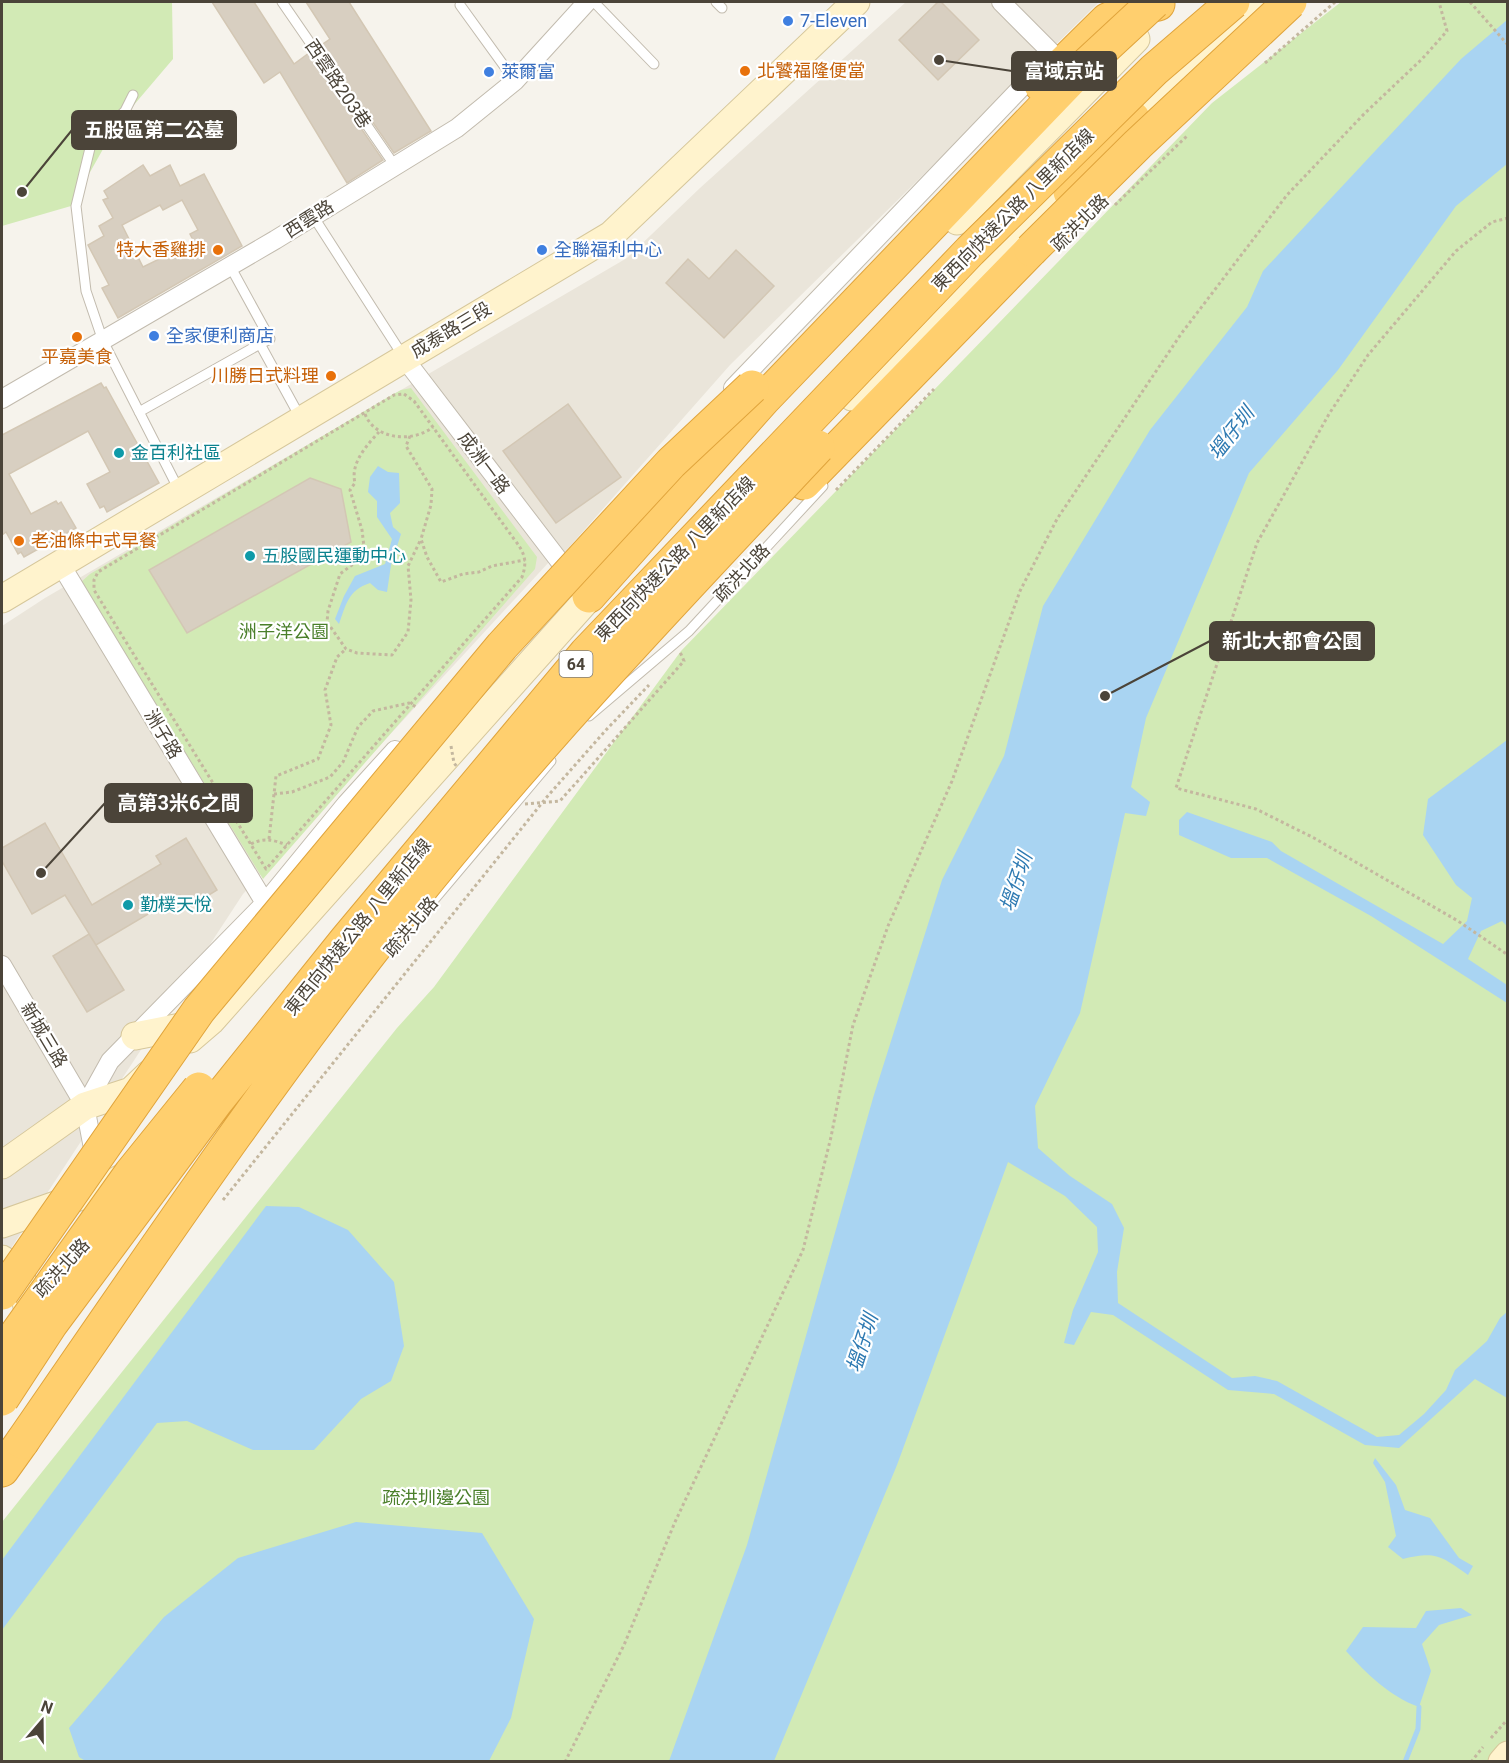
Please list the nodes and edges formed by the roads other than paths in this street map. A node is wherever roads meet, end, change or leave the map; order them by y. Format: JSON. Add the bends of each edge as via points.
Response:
{"nodes":[{"id":1,"x":282,"y":2,"type":"edge"},
{"id":2,"x":587,"y":2,"type":"edge"},
{"id":3,"x":594,"y":2,"type":"edge"},
{"id":4,"x":856,"y":2,"type":"edge"},
{"id":5,"x":1001,"y":2,"type":"edge"},
{"id":6,"x":1116,"y":2,"type":"edge"},
{"id":7,"x":1154,"y":2,"type":"edge"},
{"id":8,"x":1166,"y":2,"type":"edge"},
{"id":9,"x":1173,"y":2,"type":"edge"},
{"id":10,"x":1198,"y":2,"type":"edge"},
{"id":11,"x":1233,"y":2,"type":"edge"},
{"id":12,"x":1253,"y":2,"type":"edge"},
{"id":13,"x":1283,"y":2,"type":"edge"},
{"id":14,"x":1290,"y":2,"type":"edge"},
{"id":15,"x":460,"y":5,"type":"dead end"},
{"id":16,"x":654,"y":64,"type":"dead end"},
{"id":17,"x":1064,"y":65,"type":"junction"},
{"id":18,"x":515,"y":81,"type":"junction"},
{"id":19,"x":133,"y":95,"type":"dead end"},
{"id":20,"x":1195,"y":104,"type":"dead end"},
{"id":21,"x":1133,"y":118,"type":"junction"},
{"id":22,"x":395,"y":166,"type":"junction"},
{"id":23,"x":314,"y":216,"type":"junction"},
{"id":24,"x":230,"y":266,"type":"junction"},
{"id":25,"x":103,"y":341,"type":"junction"},
{"id":26,"x":260,"y":344,"type":"junction"},
{"id":27,"x":404,"y":358,"type":"junction"},
{"id":28,"x":2,"y":399,"type":"edge"},
{"id":29,"x":139,"y":412,"type":"junction"},
{"id":30,"x":302,"y":420,"type":"junction"},
{"id":31,"x":830,"y":478,"type":"dead end"},
{"id":32,"x":180,"y":492,"type":"junction"},
{"id":33,"x":61,"y":565,"type":"junction"},
{"id":34,"x":564,"y":567,"type":"junction"},
{"id":35,"x":589,"y":596,"type":"junction"},
{"id":36,"x":2,"y":599,"type":"edge"},
{"id":37,"x":595,"y":673,"type":"junction"},
{"id":38,"x":579,"y":727,"type":"dead end"},
{"id":39,"x":556,"y":755,"type":"dead end"},
{"id":40,"x":264,"y":903,"type":"junction"},
{"id":41,"x":402,"y":938,"type":"dead end"},
{"id":42,"x":3,"y":971,"type":"edge"},
{"id":43,"x":211,"y":1021,"type":"junction"},
{"id":44,"x":325,"y":1030,"type":"dead end"},
{"id":45,"x":135,"y":1036,"type":"junction"},
{"id":46,"x":85,"y":1106,"type":"junction"},
{"id":47,"x":206,"y":1131,"type":"junction"},
{"id":48,"x":2,"y":1165,"type":"edge"},
{"id":49,"x":101,"y":1189,"type":"junction"},
{"id":50,"x":2,"y":1224,"type":"edge"},
{"id":51,"x":2,"y":1258,"type":"edge"},
{"id":52,"x":14,"y":1300,"type":"edge"},
{"id":53,"x":2,"y":1338,"type":"edge"},
{"id":54,"x":2,"y":1354,"type":"edge"},
{"id":55,"x":2,"y":1399,"type":"edge"},
{"id":56,"x":2,"y":1470,"type":"edge"},
{"id":57,"x":1508,"y":1755,"type":"edge"},
{"id":58,"x":1502,"y":1761,"type":"edge"}],
"edges":[{"from":1,"to":22,"type":"lane","name":"西雲路203巷"},
{"from":2,"to":18,"type":"street","name":"西雲路"},
{"from":3,"to":16,"type":"lane"},
{"from":4,"to":27,"type":"street","name":"成泰路三段","via":[[611,235]]},
{"from":5,"to":17,"type":"street"},
{"from":6,"to":17,"type":"street"},
{"from":7,"to":17,"type":"highway","bridge":true},
{"from":8,"to":52,"type":"highway","bridge":true,"via":[[1131,9],[1107,20],[1062,63],[752,387],[671,464],[502,646],[199,1010]]},
{"from":9,"to":35,"type":"street"},
{"from":10,"to":54,"type":"highway","name":"東西向快速公路 八里新店線","number":"64","bridge":true,"via":[[808,393],[580,632],[334,923],[131,1173]]},
{"from":11,"to":55,"type":"highway","name":"東西向快速公路 八里新店線","number":"64","bridge":true,"via":[[1154,70],[970,251],[586,653],[216,1102],[51,1324]]},
{"from":12,"to":21,"type":"street","name":"疏洪北路"},
{"from":13,"to":20,"type":"lane","via":[[1242,37]]},
{"from":14,"to":37,"type":"highway","bridge":true,"via":[[1137,144],[1031,250],[661,633]]},
{"from":15,"to":18,"type":"lane"},
{"from":17,"to":34,"type":"street"},
{"from":17,"to":35,"type":"highway"},
{"from":18,"to":22,"type":"street","name":"西雲路","via":[[457,128]]},
{"from":19,"to":25,"type":"lane","via":[[125,111],[91,144],[76,206],[86,291]]},
{"from":21,"to":37,"type":"street","name":"疏洪北路","via":[[770,478]]},
{"from":21,"to":56,"type":"highway","bridge":true,"via":[[1079,183],[818,447],[585,696],[407,906],[242,1122]]},
{"from":22,"to":23,"type":"street","name":"西雲路"},
{"from":23,"to":24,"type":"street","name":"西雲路"},
{"from":23,"to":27,"type":"lane"},
{"from":24,"to":25,"type":"street","name":"西雲路"},
{"from":24,"to":26,"type":"lane","via":[[270,339]]},
{"from":25,"to":28,"type":"street","name":"西雲路"},
{"from":25,"to":29,"type":"lane"},
{"from":26,"to":29,"type":"lane"},
{"from":26,"to":30,"type":"lane"},
{"from":27,"to":30,"type":"street","name":"成泰路三段"},
{"from":27,"to":34,"type":"street","name":"成洲一路"},
{"from":29,"to":32,"type":"lane"},
{"from":30,"to":32,"type":"street","name":"成泰路三段"},
{"from":31,"to":38,"type":"lane","name":"疏洪北路","via":[[688,631]]},
{"from":32,"to":33,"type":"street","name":"成泰路三段"},
{"from":33,"to":36,"type":"street","name":"成泰路三段"},
{"from":33,"to":40,"type":"street","name":"洲子路"},
{"from":34,"to":40,"type":"street","via":[[346,804]]},
{"from":35,"to":43,"type":"street"},
{"from":37,"to":47,"type":"street","name":"疏洪北路"},
{"from":39,"to":41,"type":"lane","name":"疏洪北路"},
{"from":40,"to":45,"type":"street"},
{"from":42,"to":46,"type":"street","name":"新城三路"},
{"from":43,"to":45,"type":"street"},
{"from":43,"to":46,"type":"street","via":[[130,1091]]},
{"from":44,"to":47,"type":"lane","name":"疏洪北路"},
{"from":45,"to":46,"type":"street","via":[[110,1061]]},
{"from":46,"to":48,"type":"street"},
{"from":46,"to":49,"type":"street","name":"疏洪北路"},
{"from":47,"to":49,"type":"street","name":"疏洪北路"},
{"from":49,"to":50,"type":"street"},
{"from":49,"to":52,"type":"street","name":"疏洪北路","via":[[95,1232]]},
{"from":51,"to":52,"type":"street","via":[[21,1274]]},
{"from":52,"to":53,"type":"street","name":"疏洪北路"},
{"from":57,"to":58,"type":"street"}]}
